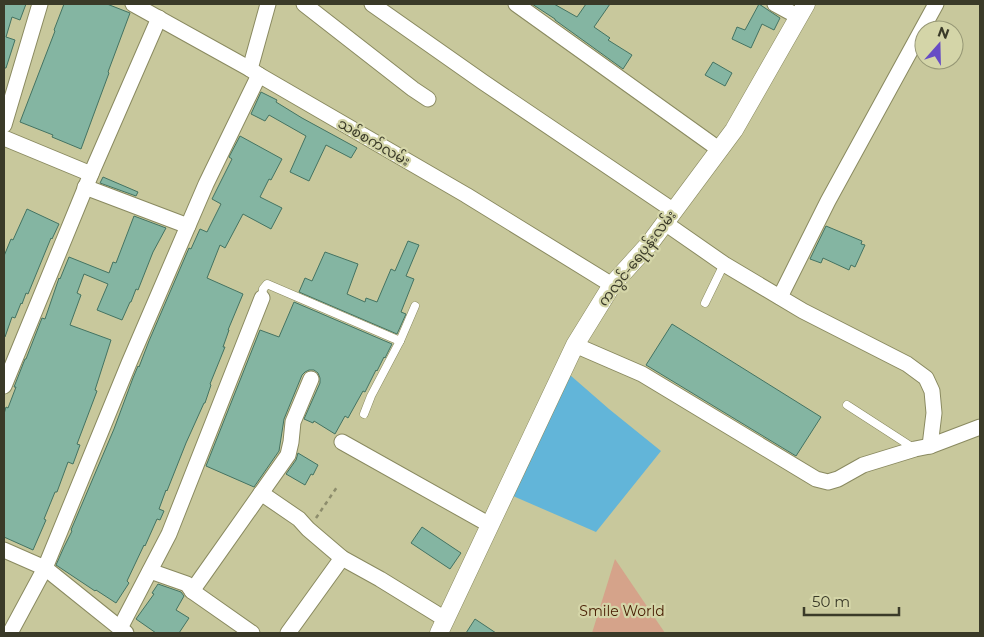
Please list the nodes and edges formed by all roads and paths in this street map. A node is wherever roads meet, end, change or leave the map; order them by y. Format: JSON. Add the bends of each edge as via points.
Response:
{"nodes":[{"id":1,"x":40,"y":4,"type":"edge"},
{"id":2,"x":133,"y":4,"type":"edge"},
{"id":3,"x":268,"y":4,"type":"edge"},
{"id":4,"x":304,"y":4,"type":"edge"},
{"id":5,"x":372,"y":4,"type":"edge"},
{"id":6,"x":516,"y":4,"type":"edge"},
{"id":7,"x":775,"y":4,"type":"edge"},
{"id":8,"x":936,"y":4,"type":"edge"},
{"id":9,"x":803,"y":10,"type":"edge"},
{"id":10,"x":159,"y":18,"type":"junction"},
{"id":11,"x":255,"y":72,"type":"junction"},
{"id":12,"x":428,"y":99,"type":"dead end"},
{"id":13,"x":4,"y":125,"type":"edge"},
{"id":14,"x":4,"y":138,"type":"edge"},
{"id":15,"x":720,"y":150,"type":"junction"},
{"id":16,"x":88,"y":180,"type":"junction"},
{"id":17,"x":669,"y":217,"type":"junction"},
{"id":18,"x":188,"y":226,"type":"junction"},
{"id":19,"x":724,"y":264,"type":"junction"},
{"id":20,"x":612,"y":285,"type":"junction"},
{"id":21,"x":262,"y":298,"type":"joint"},
{"id":22,"x":780,"y":298,"type":"junction"},
{"id":23,"x":705,"y":303,"type":"dead end"},
{"id":24,"x":415,"y":306,"type":"dead end"},
{"id":25,"x":400,"y":341,"type":"junction"},
{"id":26,"x":574,"y":345,"type":"junction"},
{"id":27,"x":311,"y":379,"type":"dead end"},
{"id":28,"x":4,"y":386,"type":"edge"},
{"id":29,"x":847,"y":405,"type":"dead end"},
{"id":30,"x":364,"y":414,"type":"dead end"},
{"id":31,"x":980,"y":427,"type":"edge"},
{"id":32,"x":342,"y":442,"type":"dead end"},
{"id":33,"x":922,"y":448,"type":"junction"},
{"id":34,"x":337,"y":487,"type":"dead end"},
{"id":35,"x":261,"y":493,"type":"junction"},
{"id":36,"x":490,"y":525,"type":"junction"},
{"id":37,"x":308,"y":529,"type":"junction"},
{"id":38,"x":4,"y":550,"type":"edge"},
{"id":39,"x":342,"y":558,"type":"junction"},
{"id":40,"x":45,"y":568,"type":"junction"},
{"id":41,"x":150,"y":570,"type":"junction"},
{"id":42,"x":192,"y":591,"type":"junction"},
{"id":43,"x":442,"y":626,"type":"edge"},
{"id":44,"x":123,"y":631,"type":"edge"},
{"id":45,"x":10,"y":633,"type":"edge"},
{"id":46,"x":252,"y":633,"type":"edge"},
{"id":47,"x":288,"y":633,"type":"edge"}],
"edges":[{"from":1,"to":13,"type":"street"},
{"from":2,"to":10,"type":"street","name":"သစ်စက်လမ်း"},
{"from":3,"to":11,"type":"street"},
{"from":4,"to":12,"type":"street"},
{"from":5,"to":17,"type":"street"},
{"from":6,"to":15,"type":"street"},
{"from":7,"to":9,"type":"street"},
{"from":8,"to":22,"type":"street","via":[[828,201]]},
{"from":9,"to":15,"type":"street","name":"ကလွင်-ရေပုန်းလမ်း"},
{"from":10,"to":11,"type":"street","name":"သစ်စက်လမ်း"},
{"from":10,"to":16,"type":"street"},
{"from":11,"to":18,"type":"street"},
{"from":11,"to":20,"type":"street","name":"သစ်စက်လမ်း"},
{"from":14,"to":16,"type":"street"},
{"from":15,"to":17,"type":"street","name":"ကလွင်-ရေပုန်းလမ်း"},
{"from":16,"to":18,"type":"street"},
{"from":16,"to":28,"type":"street"},
{"from":17,"to":19,"type":"street"},
{"from":17,"to":20,"type":"street","name":"ကလွင်-ရေပုန်းလမ်း"},
{"from":18,"to":40,"type":"street"},
{"from":19,"to":22,"type":"street"},
{"from":19,"to":23,"type":"lane"},
{"from":20,"to":26,"type":"street","name":"ကလွင်-ရေပုန်းလမ်း"},
{"from":21,"to":25,"type":"lane","via":[[267,284]]},
{"from":21,"to":41,"type":"street","via":[[170,534]]},
{"from":22,"to":33,"type":"street","via":[[907,364],[926,378],[932,391],[934,414]]},
{"from":24,"to":25,"type":"lane"},
{"from":25,"to":30,"type":"lane"},
{"from":26,"to":33,"type":"street","via":[[642,374],[816,479],[828,482],[863,465]]},
{"from":26,"to":36,"type":"street","name":"ကလွင်-ရေပုန်းလမ်း"},
{"from":27,"to":35,"type":"street","via":[[293,422],[288,455]]},
{"from":29,"to":33,"type":"lane"},
{"from":31,"to":33,"type":"street"},
{"from":32,"to":36,"type":"street"},
{"from":34,"to":37,"type":"path"},
{"from":35,"to":37,"type":"street"},
{"from":35,"to":42,"type":"street"},
{"from":36,"to":43,"type":"street","name":"ကလွင်-ရေပုန်းလမ်း"},
{"from":37,"to":39,"type":"street"},
{"from":38,"to":40,"type":"street"},
{"from":39,"to":43,"type":"street","via":[[380,579]]},
{"from":39,"to":47,"type":"street"},
{"from":40,"to":44,"type":"street"},
{"from":40,"to":45,"type":"street"},
{"from":41,"to":42,"type":"street","via":[[187,584]]},
{"from":41,"to":44,"type":"street"},
{"from":42,"to":46,"type":"street"}]}
